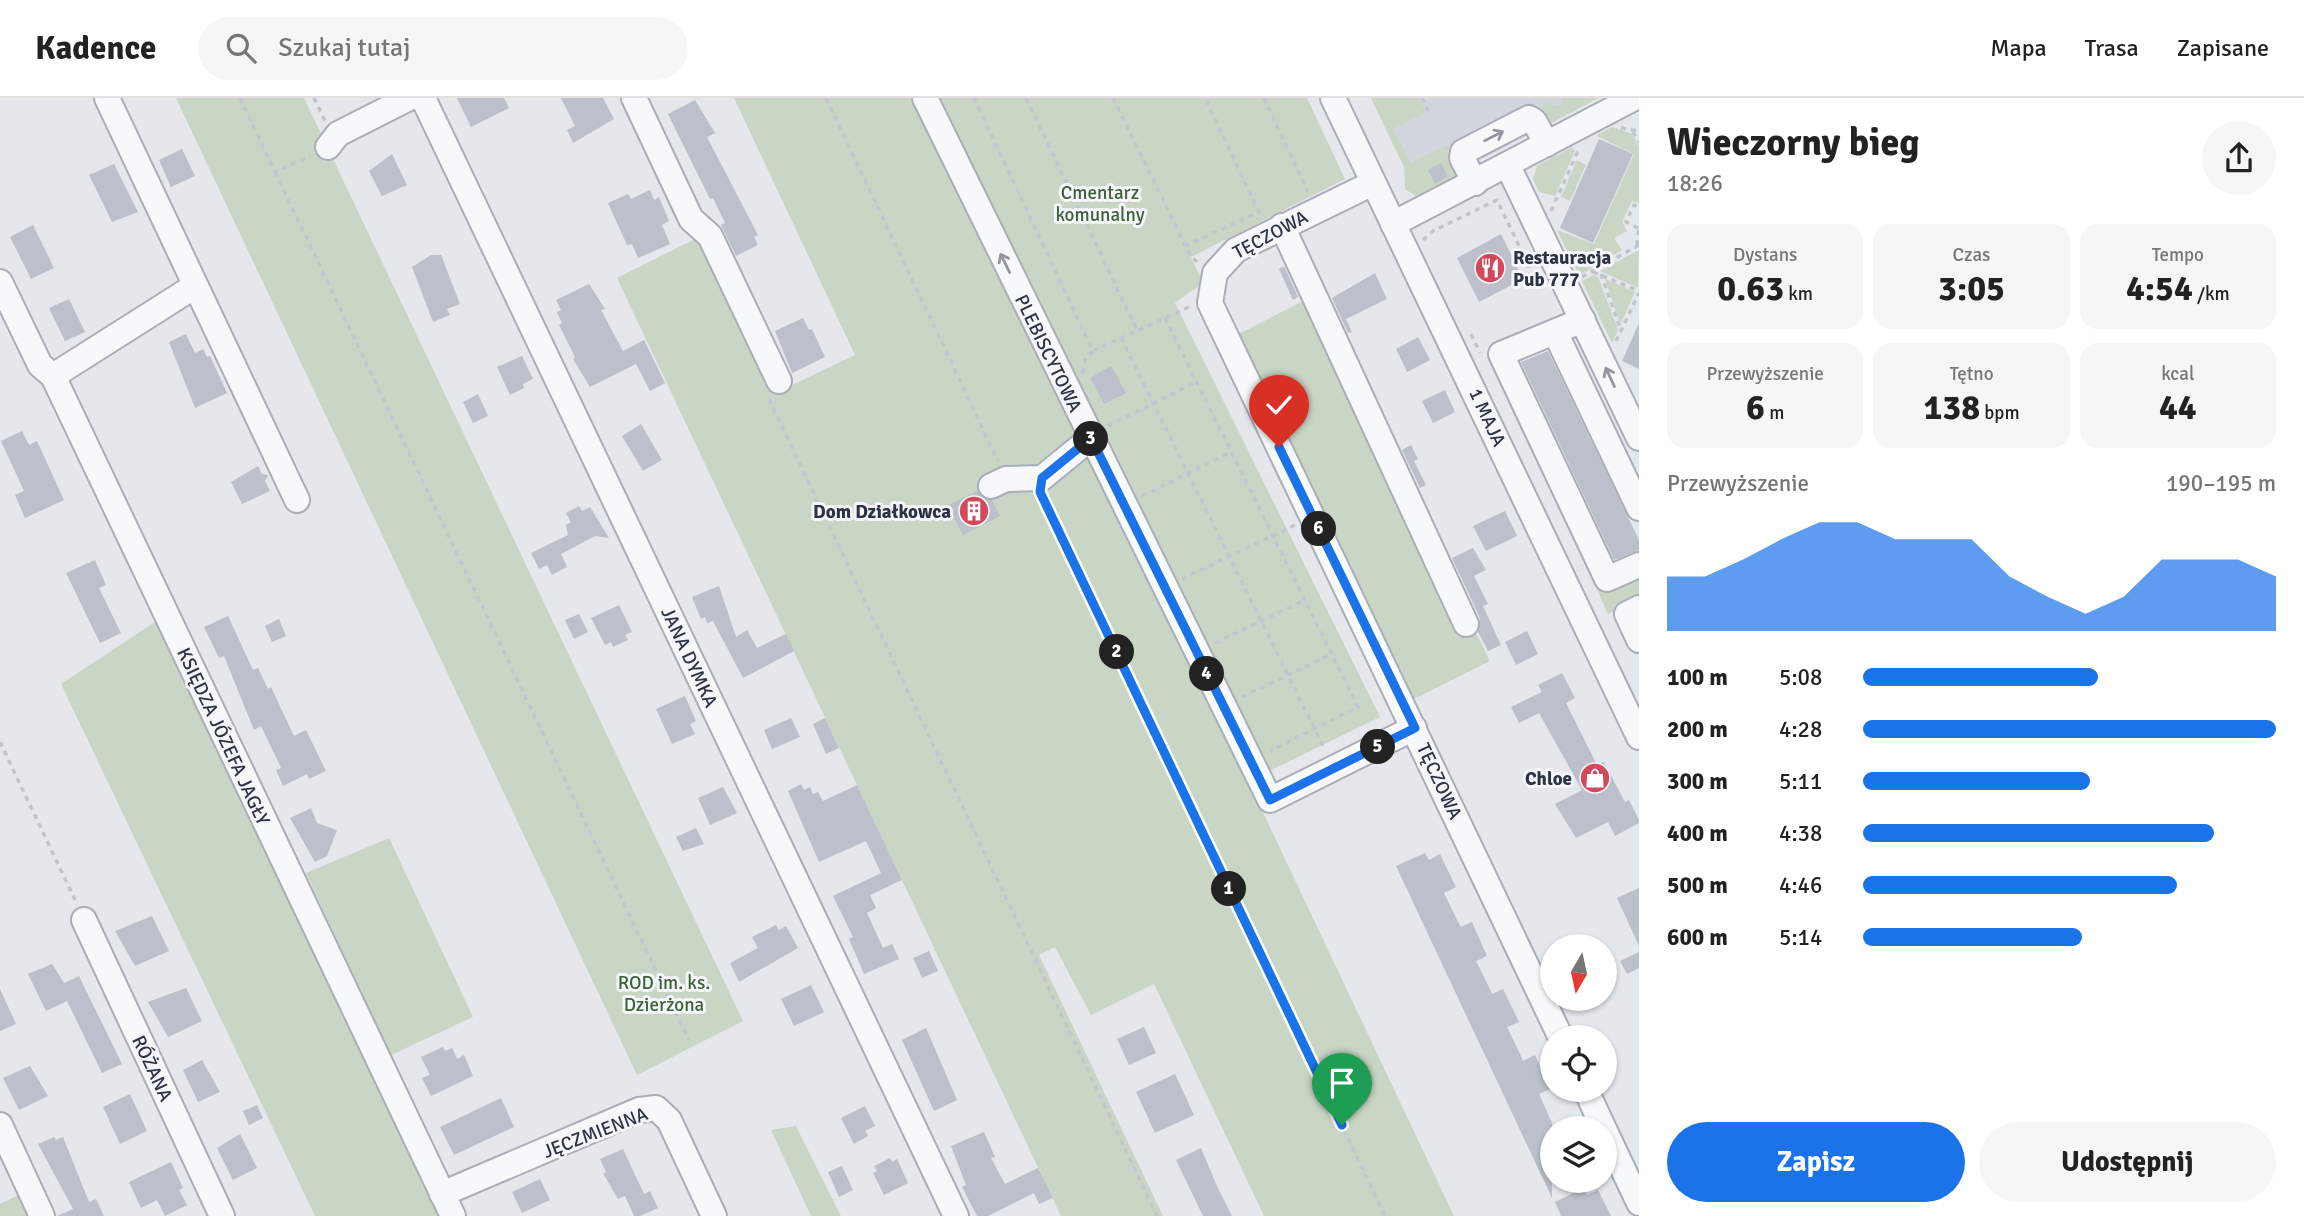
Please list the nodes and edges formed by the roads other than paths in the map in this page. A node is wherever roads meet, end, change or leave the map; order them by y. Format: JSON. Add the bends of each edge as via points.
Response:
{"nodes":[{"id":1,"x":107,"y":98,"type":"edge"},
{"id":2,"x":409,"y":98,"type":"edge"},
{"id":3,"x":423,"y":98,"type":"edge"},
{"id":4,"x":634,"y":98,"type":"edge"},
{"id":5,"x":925,"y":98,"type":"edge"},
{"id":6,"x":1333,"y":98,"type":"edge"},
{"id":7,"x":1634,"y":98,"type":"edge"},
{"id":8,"x":1547,"y":144,"type":"junction"},
{"id":9,"x":328,"y":147,"type":"road end"},
{"id":10,"x":1507,"y":166,"type":"junction"},
{"id":11,"x":1373,"y":183,"type":"junction"},
{"id":12,"x":1475,"y":183,"type":"junction"},
{"id":13,"x":1393,"y":224,"type":"junction"},
{"id":14,"x":1282,"y":226,"type":"junction"},
{"id":15,"x":0,"y":282,"type":"edge"},
{"id":16,"x":195,"y":286,"type":"junction"},
{"id":17,"x":1583,"y":320,"type":"junction"},
{"id":18,"x":1555,"y":332,"type":"junction"},
{"id":19,"x":53,"y":376,"type":"junction"},
{"id":20,"x":772,"y":385,"type":"road end"},
{"id":21,"x":1089,"y":434,"type":"junction"},
{"id":22,"x":1639,"y":438,"type":"edge"},
{"id":23,"x":999,"y":482,"type":"road end"},
{"id":24,"x":297,"y":500,"type":"dead end"},
{"id":25,"x":1639,"y":508,"type":"edge"},
{"id":26,"x":1639,"y":565,"type":"edge"},
{"id":27,"x":1639,"y":608,"type":"edge"},
{"id":28,"x":1466,"y":624,"type":"dead end"},
{"id":29,"x":1639,"y":640,"type":"edge"},
{"id":30,"x":1415,"y":728,"type":"junction"},
{"id":31,"x":1639,"y":737,"type":"edge"},
{"id":32,"x":85,"y":920,"type":"road end"},
{"id":33,"x":1555,"y":1025,"type":"edge"},
{"id":34,"x":0,"y":1125,"type":"edge"},
{"id":35,"x":1617,"y":1157,"type":"edge"},
{"id":36,"x":1639,"y":1203,"type":"edge"},
{"id":37,"x":447,"y":1205,"type":"edge"},
{"id":38,"x":42,"y":1216,"type":"edge"},
{"id":39,"x":222,"y":1216,"type":"edge"},
{"id":40,"x":714,"y":1216,"type":"edge"},
{"id":41,"x":956,"y":1216,"type":"edge"}],
"edges":[{"from":1,"to":16,"type":"street"},
{"from":2,"to":9,"type":"street","via":[[338,134]]},
{"from":3,"to":41,"type":"street","name":"JANA DYMKA"},
{"from":4,"to":20,"type":"street","via":[[691,219],[710,236]]},
{"from":21,"to":5,"type":"street","name":"PLEBISCYTOWA","one_way":true},
{"from":6,"to":11,"type":"street","name":"1 MAJA"},
{"from":7,"to":8,"type":"street"},
{"from":8,"to":10,"type":"street"},
{"from":12,"to":8,"type":"street","one_way":true,"via":[[1463,152],[1529,118]]},
{"from":10,"to":12,"type":"street"},
{"from":10,"to":17,"type":"street"},
{"from":11,"to":13,"type":"street","name":"1 MAJA"},
{"from":11,"to":14,"type":"street","name":"TĘCZOWA"},
{"from":12,"to":13,"type":"street"},
{"from":13,"to":31,"type":"street","name":"1 MAJA"},
{"from":14,"to":28,"type":"street"},
{"from":14,"to":30,"type":"street","name":"TĘCZOWA","via":[[1236,250],[1215,273],[1209,298]]},
{"from":15,"to":19,"type":"street","name":"KSIĘDZA JÓZEFA JAGŁY","via":[[40,365]]},
{"from":16,"to":19,"type":"street"},
{"from":16,"to":24,"type":"street"},
{"from":17,"to":18,"type":"street"},
{"from":22,"to":17,"type":"street","one_way":true},
{"from":18,"to":25,"type":"street"},
{"from":18,"to":26,"type":"street","via":[[1501,354],[1607,579]]},
{"from":19,"to":37,"type":"street","name":"KSIĘDZA JÓZEFA JAGŁY"},
{"from":21,"to":23,"type":"street","via":[[1086,442],[1042,478]]},
{"from":21,"to":30,"type":"street","name":"PLEBISCYTOWA","via":[[1270,800]]},
{"from":27,"to":29,"type":"street","via":[[1627,614]]},
{"from":30,"to":33,"type":"street","name":"TĘCZOWA"},
{"from":32,"to":39,"type":"street","name":"RÓŻANA"},
{"from":34,"to":38,"type":"street"},
{"from":35,"to":36,"type":"street"},
{"from":37,"to":40,"type":"street","name":"JĘCZMIENNA","via":[[639,1110],[656,1108],[669,1119]]}]}
